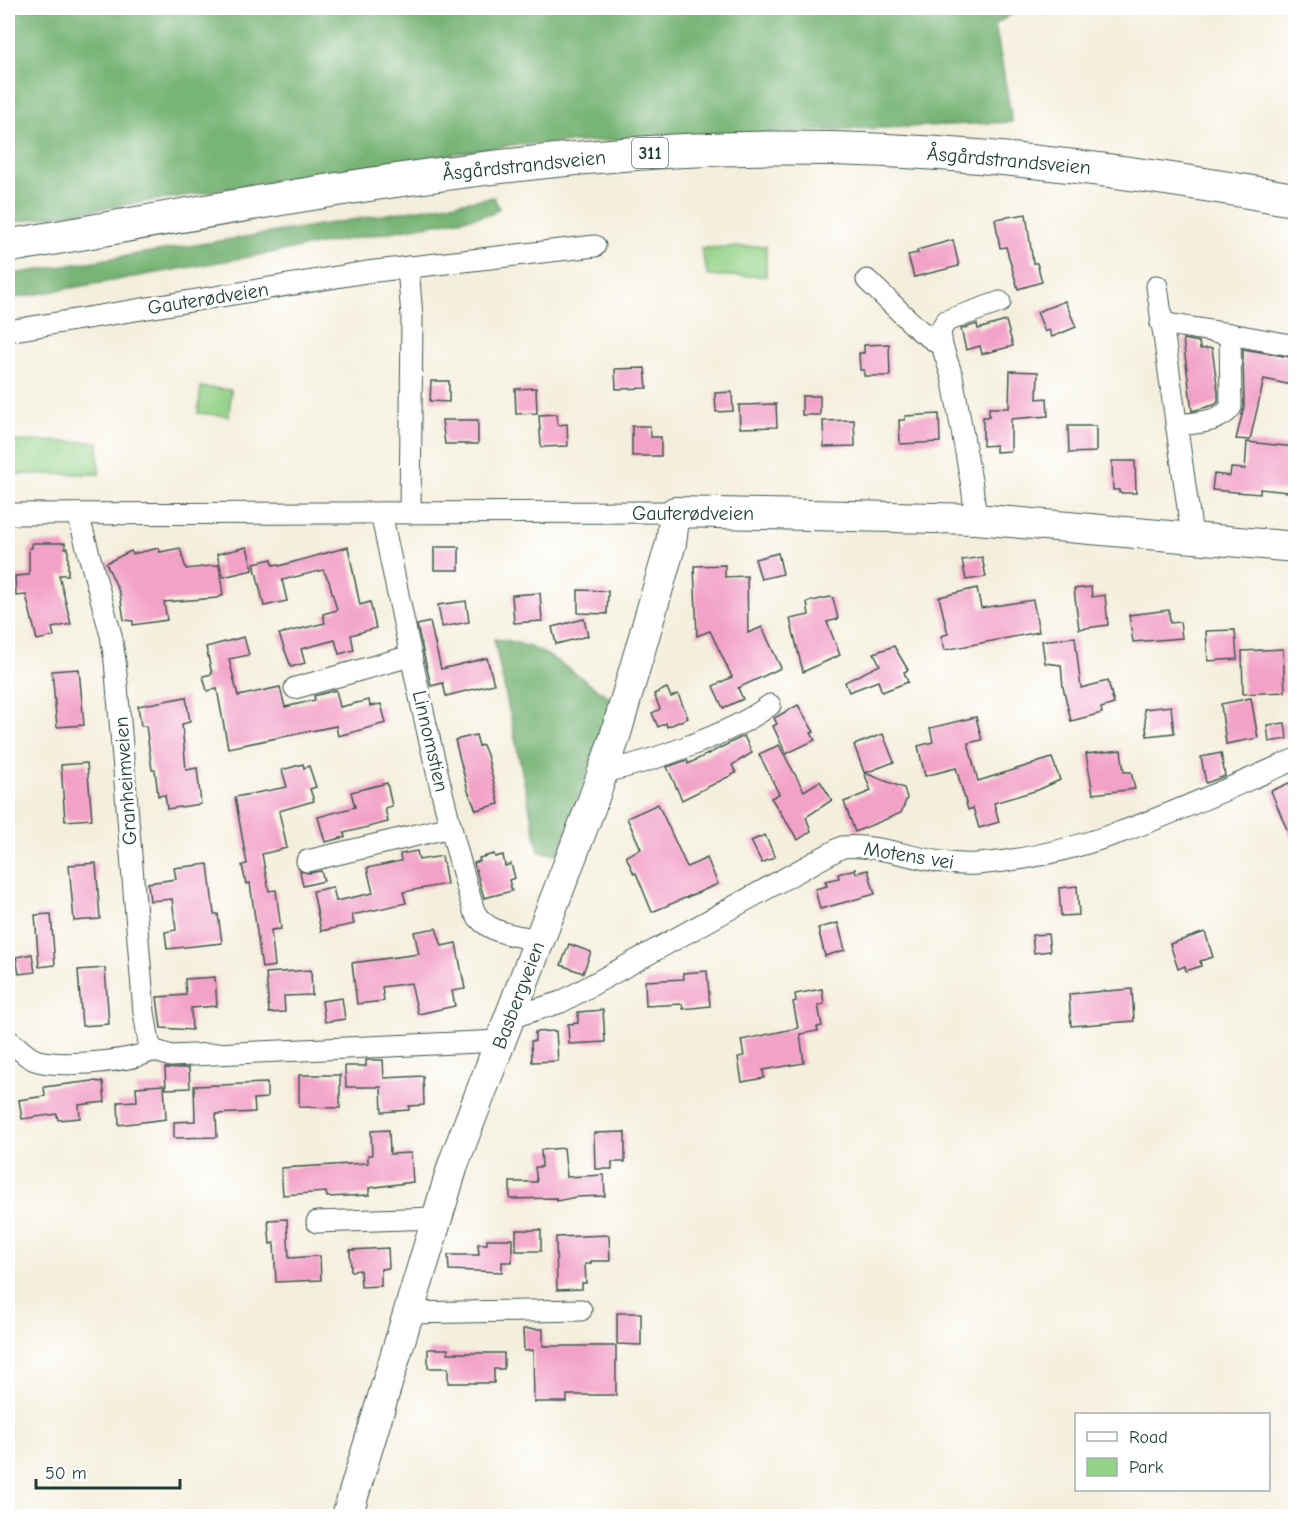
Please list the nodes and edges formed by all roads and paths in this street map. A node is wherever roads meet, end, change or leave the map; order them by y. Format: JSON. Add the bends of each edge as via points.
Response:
{"nodes":[{"id":1,"x":1296,"y":200,"type":"edge"},
{"id":2,"x":8,"y":246,"type":"edge"},
{"id":3,"x":595,"y":246,"type":"dead end"},
{"id":4,"x":408,"y":267,"type":"junction"},
{"id":5,"x":867,"y":280,"type":"dead end"},
{"id":6,"x":1157,"y":286,"type":"dead end"},
{"id":7,"x":1000,"y":302,"type":"dead end"},
{"id":8,"x":1161,"y":323,"type":"junction"},
{"id":9,"x":8,"y":332,"type":"edge"},
{"id":10,"x":1230,"y":334,"type":"junction"},
{"id":11,"x":942,"y":346,"type":"junction"},
{"id":12,"x":1296,"y":346,"type":"edge"},
{"id":13,"x":1176,"y":425,"type":"junction"},
{"id":14,"x":675,"y":512,"type":"junction"},
{"id":15,"x":381,"y":513,"type":"junction"},
{"id":16,"x":410,"y":513,"type":"junction"},
{"id":17,"x":8,"y":514,"type":"edge"},
{"id":18,"x":78,"y":514,"type":"junction"},
{"id":19,"x":976,"y":519,"type":"junction"},
{"id":20,"x":1192,"y":536,"type":"junction"},
{"id":21,"x":1296,"y":547,"type":"edge"},
{"id":22,"x":411,"y":656,"type":"junction"},
{"id":23,"x":295,"y":688,"type":"dead end"},
{"id":24,"x":770,"y":705,"type":"dead end"},
{"id":25,"x":1296,"y":759,"type":"edge"},
{"id":26,"x":603,"y":772,"type":"junction"},
{"id":27,"x":451,"y":827,"type":"junction"},
{"id":28,"x":307,"y":861,"type":"dead end"},
{"id":29,"x":538,"y":940,"type":"junction"},
{"id":30,"x":505,"y":1027,"type":"junction"},
{"id":31,"x":8,"y":1040,"type":"edge"},
{"id":32,"x":153,"y":1050,"type":"junction"},
{"id":33,"x":435,"y":1218,"type":"junction"},
{"id":34,"x":317,"y":1222,"type":"dead end"},
{"id":35,"x":581,"y":1310,"type":"dead end"},
{"id":36,"x":408,"y":1313,"type":"junction"},
{"id":37,"x":348,"y":1516,"type":"edge"}],
"edges":[{"from":1,"to":2,"type":"main road","name":"Åsgårdstrandsveien","number":"311","via":[[1088,166],[983,156],[814,149],[676,151],[574,158],[389,181]]},
{"from":3,"to":4,"type":"street","name":"Gauterødveien"},
{"from":4,"to":9,"type":"street","name":"Gauterødveien"},
{"from":4,"to":16,"type":"street","via":[[412,317]]},
{"from":5,"to":11,"type":"street","via":[[919,330]]},
{"from":6,"to":8,"type":"street"},
{"from":7,"to":11,"type":"street","via":[[946,321],[940,331]]},
{"from":8,"to":10,"type":"street"},
{"from":8,"to":13,"type":"street"},
{"from":10,"to":12,"type":"street"},
{"from":10,"to":13,"type":"street","via":[[1231,407],[1227,414]]},
{"from":11,"to":19,"type":"street","via":[[952,376]]},
{"from":13,"to":20,"type":"street"},
{"from":14,"to":16,"type":"street","name":"Gauterødveien"},
{"from":14,"to":19,"type":"main road","name":"Gauterødveien"},
{"from":14,"to":26,"type":"main road","name":"Basbergveien","via":[[671,543]]},
{"from":15,"to":16,"type":"street","name":"Gauterødveien"},
{"from":15,"to":18,"type":"street","name":"Gauterødveien"},
{"from":15,"to":22,"type":"street","name":"Linnomstien"},
{"from":17,"to":18,"type":"street","name":"Gauterødveien"},
{"from":18,"to":32,"type":"street","name":"Granheimveien","via":[[115,662],[143,1000]]},
{"from":19,"to":20,"type":"main road","name":"Gauterødveien"},
{"from":20,"to":21,"type":"main road","name":"Gauterødveien"},
{"from":22,"to":23,"type":"street"},
{"from":22,"to":27,"type":"street","name":"Linnomstien"},
{"from":24,"to":26,"type":"street","via":[[727,729],[651,759]]},
{"from":25,"to":30,"type":"street","name":"Motens vei","via":[[1121,832],[1021,858],[958,864],[859,846],[842,847],[561,1002],[519,1015]]},
{"from":26,"to":29,"type":"main road","name":"Basbergveien"},
{"from":27,"to":28,"type":"street"},
{"from":27,"to":29,"type":"street","name":"Linnomstien","via":[[478,919],[494,930]]},
{"from":29,"to":30,"type":"main road","name":"Basbergveien"},
{"from":30,"to":32,"type":"street","via":[[171,1056]]},
{"from":30,"to":33,"type":"main road","name":"Basbergveien"},
{"from":31,"to":32,"type":"street","via":[[30,1058],[60,1063],[140,1057]]},
{"from":33,"to":34,"type":"street"},
{"from":33,"to":36,"type":"main road","name":"Basbergveien"},
{"from":35,"to":36,"type":"street"},
{"from":36,"to":37,"type":"main road","name":"Basbergveien"}]}
